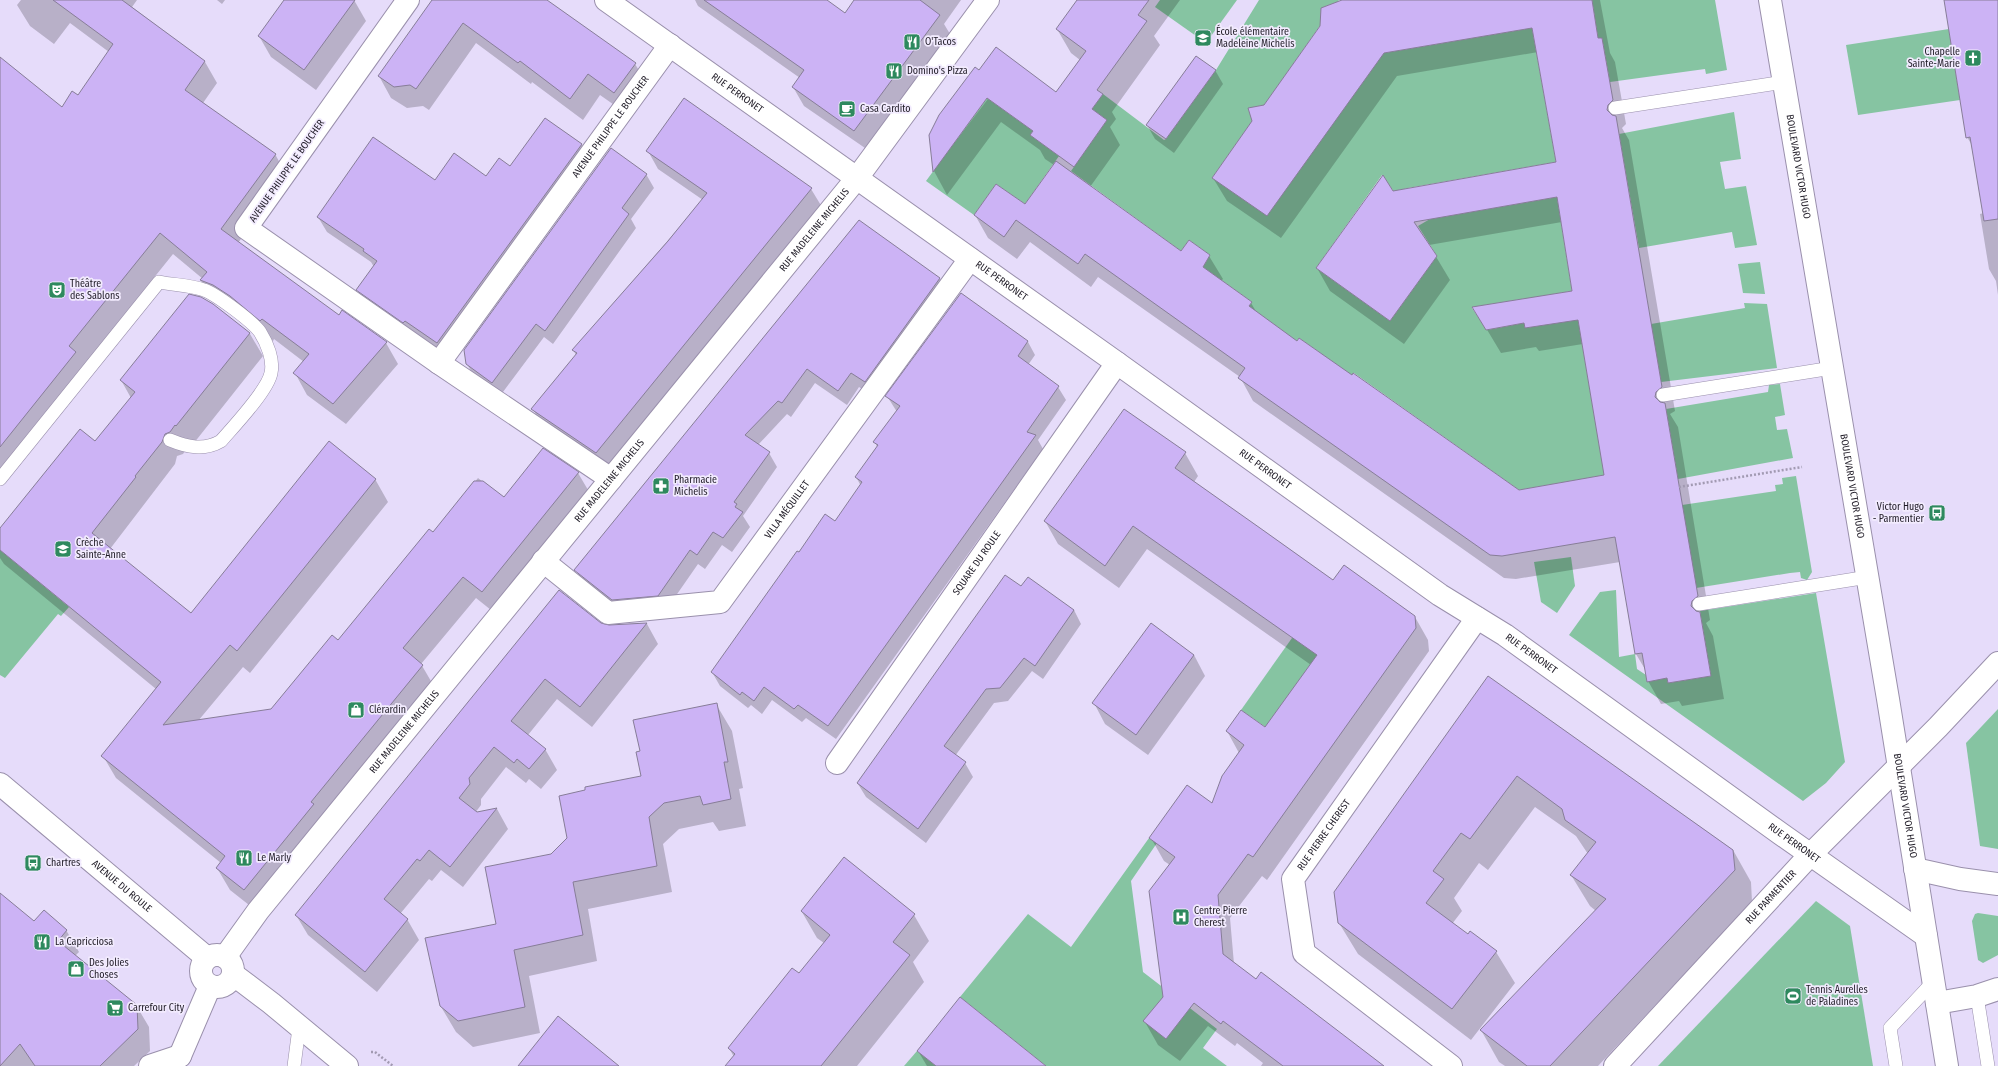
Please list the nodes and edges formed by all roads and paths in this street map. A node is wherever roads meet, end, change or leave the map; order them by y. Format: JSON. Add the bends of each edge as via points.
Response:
{"nodes":[{"id":1,"x":408,"y":0,"type":"edge"},
{"id":2,"x":606,"y":0,"type":"edge"},
{"id":3,"x":988,"y":0,"type":"edge"},
{"id":4,"x":1770,"y":0,"type":"edge"},
{"id":5,"x":670,"y":45,"type":"junction"},
{"id":6,"x":1784,"y":82,"type":"junction"},
{"id":7,"x":1614,"y":108,"type":"dead end"},
{"id":8,"x":857,"y":178,"type":"junction"},
{"id":9,"x":970,"y":259,"type":"junction"},
{"id":10,"x":439,"y":363,"type":"junction"},
{"id":11,"x":1117,"y":363,"type":"junction"},
{"id":12,"x":1832,"y":368,"type":"junction"},
{"id":13,"x":1663,"y":394,"type":"dead end"},
{"id":14,"x":170,"y":440,"type":"dead end"},
{"id":15,"x":1802,"y":467,"type":"dead end"},
{"id":16,"x":0,"y":479,"type":"edge"},
{"id":17,"x":611,"y":479,"type":"junction"},
{"id":18,"x":1679,"y":487,"type":"dead end"},
{"id":19,"x":543,"y":561,"type":"junction"},
{"id":20,"x":1868,"y":577,"type":"junction"},
{"id":21,"x":1699,"y":604,"type":"dead end"},
{"id":22,"x":1477,"y":618,"type":"junction"},
{"id":23,"x":1998,"y":663,"type":"edge"},
{"id":24,"x":837,"y":763,"type":"dead end"},
{"id":25,"x":1898,"y":767,"type":"junction"},
{"id":26,"x":0,"y":784,"type":"edge"},
{"id":27,"x":1810,"y":855,"type":"junction"},
{"id":28,"x":1915,"y":869,"type":"junction"},
{"id":29,"x":1998,"y":884,"type":"edge"},
{"id":30,"x":1926,"y":936,"type":"junction"},
{"id":31,"x":222,"y":963,"type":"junction"},
{"id":32,"x":1933,"y":978,"type":"junction"},
{"id":33,"x":1998,"y":989,"type":"edge"},
{"id":34,"x":1977,"y":996,"type":"junction"},
{"id":35,"x":1937,"y":1003,"type":"junction"},
{"id":36,"x":299,"y":1028,"type":"junction"},
{"id":37,"x":181,"y":1061,"type":"edge"},
{"id":38,"x":150,"y":1066,"type":"edge"},
{"id":39,"x":294,"y":1066,"type":"edge"},
{"id":40,"x":346,"y":1066,"type":"edge"},
{"id":41,"x":1451,"y":1066,"type":"edge"},
{"id":42,"x":1614,"y":1066,"type":"edge"},
{"id":43,"x":1896,"y":1066,"type":"edge"},
{"id":44,"x":1948,"y":1066,"type":"edge"},
{"id":45,"x":1988,"y":1066,"type":"edge"}],
"edges":[{"from":1,"to":10,"type":"street","name":"AVENUE PHILIPPE LE BOUCHER","via":[[246,228]]},
{"from":2,"to":5,"type":"street","name":"RUE PERRONET"},
{"from":3,"to":8,"type":"street","name":"RUE MADELEINE MICHELIS"},
{"from":4,"to":6,"type":"street","name":"BOULEVARD VICTOR HUGO"},
{"from":5,"to":8,"type":"street","name":"RUE PERRONET"},
{"from":5,"to":10,"type":"street","name":"AVENUE PHILIPPE LE BOUCHER"},
{"from":6,"to":7,"type":"lane"},
{"from":6,"to":12,"type":"street","name":"BOULEVARD VICTOR HUGO"},
{"from":8,"to":9,"type":"street","name":"RUE PERRONET"},
{"from":8,"to":17,"type":"street","name":"RUE MADELEINE MICHELIS"},
{"from":9,"to":11,"type":"street","name":"RUE PERRONET"},
{"from":9,"to":19,"type":"street","name":"VILLA MÉQUILLET","via":[[720,602],[608,613]]},
{"from":10,"to":17,"type":"street","name":"AVENUE PHILIPPE LE BOUCHER"},
{"from":11,"to":22,"type":"street","name":"RUE PERRONET","via":[[1440,595]]},
{"from":11,"to":24,"type":"street","name":"SQUARE DU ROULE"},
{"from":12,"to":13,"type":"lane"},
{"from":12,"to":20,"type":"street","name":"BOULEVARD VICTOR HUGO"},
{"from":14,"to":16,"type":"lane","via":[[200,448],[221,441],[266,386],[272,372],[268,348],[259,331],[223,301],[204,290],[159,282]]},
{"from":15,"to":18,"type":"path"},
{"from":17,"to":19,"type":"street","name":"RUE MADELEINE MICHELIS"},
{"from":19,"to":31,"type":"street","name":"RUE MADELEINE MICHELIS","via":[[258,911]]},
{"from":20,"to":21,"type":"lane"},
{"from":20,"to":25,"type":"street","name":"BOULEVARD VICTOR HUGO"},
{"from":22,"to":27,"type":"street","name":"RUE PERRONET","via":[[1505,635]]},
{"from":22,"to":41,"type":"street","name":"RUE PIERRE CHEREST","via":[[1293,879],[1304,953]]},
{"from":23,"to":25,"type":"street","name":"RUE PARMENTIER"},
{"from":25,"to":27,"type":"street","name":"RUE PARMENTIER"},
{"from":25,"to":28,"type":"street","name":"BOULEVARD VICTOR HUGO"},
{"from":26,"to":31,"type":"street","name":"AVENUE DU ROULE"},
{"from":27,"to":30,"type":"street","name":"RUE PERRONET"},
{"from":27,"to":42,"type":"street","name":"RUE PARMENTIER"},
{"from":28,"to":29,"type":"street"},
{"from":28,"to":30,"type":"street","name":"BOULEVARD VICTOR HUGO"},
{"from":30,"to":32,"type":"street","name":"BOULEVARD VICTOR HUGO"},
{"from":31,"to":36,"type":"street","name":"AVENUE DU ROULE"},
{"from":31,"to":37,"type":"street","name":"RUE MADELEINE MICHELIS","via":[[227,984],[216,988],[210,986]]},
{"from":32,"to":35,"type":"street","name":"BOULEVARD VICTOR HUGO"},
{"from":32,"to":43,"type":"lane","via":[[1890,1028]]},
{"from":33,"to":34,"type":"street"},
{"from":34,"to":35,"type":"street"},
{"from":34,"to":45,"type":"lane"},
{"from":35,"to":44,"type":"street","name":"BOULEVARD VICTOR HUGO"},
{"from":36,"to":39,"type":"lane"},
{"from":36,"to":40,"type":"street","name":"AVENUE DU ROULE"},
{"from":37,"to":38,"type":"street"}]}
